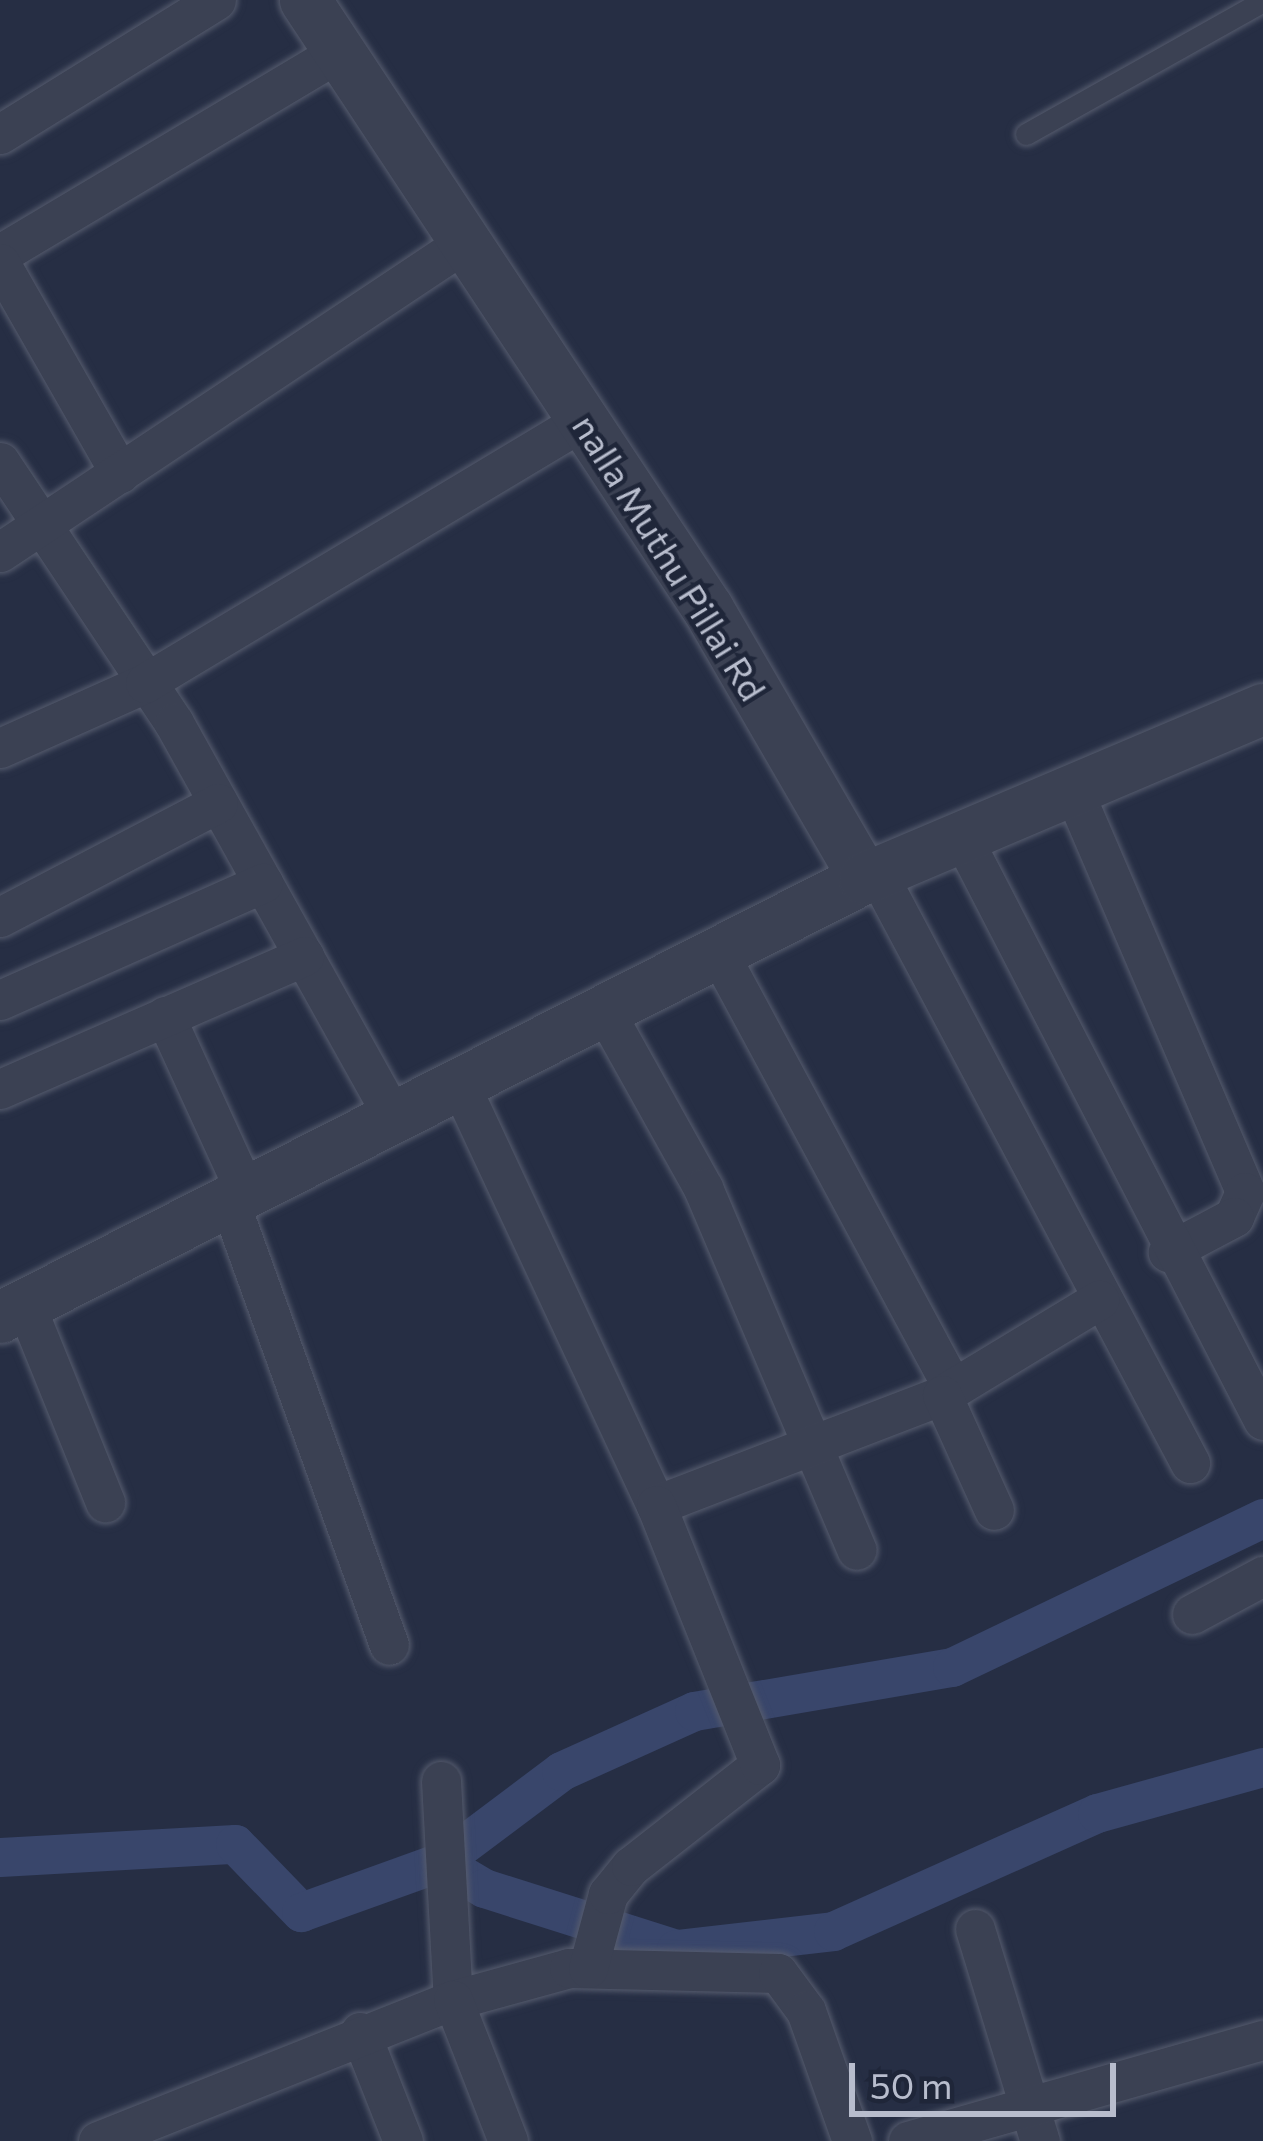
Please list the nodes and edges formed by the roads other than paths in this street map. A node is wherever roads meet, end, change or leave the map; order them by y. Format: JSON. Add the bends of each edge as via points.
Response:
{"nodes":[{"id":1,"x":216,"y":0,"type":"edge"},
{"id":2,"x":305,"y":0,"type":"edge"},
{"id":3,"x":1263,"y":1,"type":"edge"},
{"id":4,"x":340,"y":51,"type":"junction"},
{"id":5,"x":0,"y":134,"type":"edge"},
{"id":6,"x":1026,"y":134,"type":"dead end"},
{"id":7,"x":467,"y":241,"type":"junction"},
{"id":8,"x":0,"y":259,"type":"edge"},
{"id":9,"x":584,"y":420,"type":"junction"},
{"id":10,"x":0,"y":462,"type":"edge"},
{"id":11,"x":120,"y":473,"type":"junction"},
{"id":12,"x":36,"y":528,"type":"junction"},
{"id":13,"x":0,"y":552,"type":"edge"},
{"id":14,"x":146,"y":683,"type":"junction"},
{"id":15,"x":1263,"y":709,"type":"edge"},
{"id":16,"x":0,"y":748,"type":"edge"},
{"id":17,"x":1073,"y":790,"type":"junction"},
{"id":18,"x":218,"y":803,"type":"junction"},
{"id":19,"x":962,"y":837,"type":"junction"},
{"id":20,"x":870,"y":876,"type":"junction"},
{"id":21,"x":262,"y":883,"type":"junction"},
{"id":22,"x":0,"y":917,"type":"edge"},
{"id":23,"x":718,"y":952,"type":"junction"},
{"id":24,"x":304,"y":956,"type":"junction"},
{"id":25,"x":0,"y":1000,"type":"edge"},
{"id":26,"x":604,"y":1010,"type":"junction"},
{"id":27,"x":165,"y":1016,"type":"junction"},
{"id":28,"x":459,"y":1083,"type":"junction"},
{"id":29,"x":0,"y":1088,"type":"edge"},
{"id":30,"x":393,"y":1117,"type":"junction"},
{"id":31,"x":235,"y":1190,"type":"junction"},
{"id":32,"x":1168,"y":1252,"type":"junction"},
{"id":33,"x":1099,"y":1300,"type":"junction"},
{"id":34,"x":13,"y":1311,"type":"edge"},
{"id":35,"x":947,"y":1391,"type":"junction"},
{"id":36,"x":1263,"y":1420,"type":"edge"},
{"id":37,"x":818,"y":1444,"type":"junction"},
{"id":38,"x":1190,"y":1462,"type":"dead end"},
{"id":39,"x":105,"y":1502,"type":"dead end"},
{"id":40,"x":656,"y":1505,"type":"junction"},
{"id":41,"x":994,"y":1510,"type":"dead end"},
{"id":42,"x":857,"y":1550,"type":"dead end"},
{"id":43,"x":1263,"y":1576,"type":"edge"},
{"id":44,"x":1192,"y":1614,"type":"dead end"},
{"id":45,"x":389,"y":1645,"type":"dead end"},
{"id":46,"x":441,"y":1780,"type":"dead end"},
{"id":47,"x":975,"y":1929,"type":"dead end"},
{"id":48,"x":590,"y":1954,"type":"junction"},
{"id":49,"x":453,"y":2000,"type":"junction"},
{"id":50,"x":360,"y":2032,"type":"junction"},
{"id":51,"x":1263,"y":2040,"type":"edge"},
{"id":52,"x":1028,"y":2102,"type":"junction"},
{"id":53,"x":188,"y":2127,"type":"edge"},
{"id":54,"x":98,"y":2141,"type":"edge"},
{"id":55,"x":403,"y":2141,"type":"edge"},
{"id":56,"x":508,"y":2141,"type":"edge"},
{"id":57,"x":852,"y":2141,"type":"edge"},
{"id":58,"x":908,"y":2141,"type":"edge"},
{"id":59,"x":1040,"y":2141,"type":"edge"}],
"edges":[{"from":1,"to":5,"type":"street"},
{"from":2,"to":4,"type":"street","name":"nalla Muthu Pillai Rd"},
{"from":3,"to":6,"type":"lane"},
{"from":4,"to":7,"type":"street","name":"nalla Muthu Pillai Rd"},
{"from":4,"to":8,"type":"street"},
{"from":7,"to":9,"type":"street","name":"nalla Muthu Pillai Rd"},
{"from":7,"to":11,"type":"street"},
{"from":8,"to":11,"type":"street"},
{"from":9,"to":14,"type":"street"},
{"from":9,"to":20,"type":"street","name":"nalla Muthu Pillai Rd"},
{"from":10,"to":12,"type":"street"},
{"from":11,"to":12,"type":"street"},
{"from":12,"to":13,"type":"street"},
{"from":12,"to":14,"type":"street"},
{"from":14,"to":16,"type":"street"},
{"from":14,"to":18,"type":"street"},
{"from":15,"to":17,"type":"street"},
{"from":17,"to":19,"type":"street"},
{"from":17,"to":32,"type":"street","via":[[1245,1192],[1234,1217]]},
{"from":18,"to":21,"type":"street"},
{"from":18,"to":22,"type":"street"},
{"from":19,"to":20,"type":"street"},
{"from":19,"to":32,"type":"street"},
{"from":20,"to":23,"type":"street"},
{"from":20,"to":33,"type":"street"},
{"from":21,"to":24,"type":"street"},
{"from":21,"to":25,"type":"street"},
{"from":23,"to":26,"type":"street"},
{"from":23,"to":35,"type":"street"},
{"from":24,"to":27,"type":"street"},
{"from":24,"to":30,"type":"street"},
{"from":26,"to":28,"type":"street"},
{"from":26,"to":37,"type":"street","via":[[703,1188]]},
{"from":27,"to":29,"type":"street"},
{"from":27,"to":31,"type":"street"},
{"from":28,"to":30,"type":"street"},
{"from":28,"to":40,"type":"street"},
{"from":30,"to":31,"type":"street"},
{"from":31,"to":34,"type":"street"},
{"from":31,"to":45,"type":"street"},
{"from":32,"to":36,"type":"street"},
{"from":33,"to":35,"type":"street"},
{"from":33,"to":38,"type":"street"},
{"from":34,"to":39,"type":"street"},
{"from":35,"to":37,"type":"street"},
{"from":35,"to":41,"type":"street"},
{"from":37,"to":40,"type":"street"},
{"from":37,"to":42,"type":"street"},
{"from":40,"to":48,"type":"street","via":[[758,1770],[655,1844],[608,1894]]},
{"from":43,"to":44,"type":"street"},
{"from":46,"to":49,"type":"street"},
{"from":47,"to":52,"type":"street"},
{"from":48,"to":49,"type":"street"},
{"from":48,"to":57,"type":"street","via":[[778,1973],[806,2011]]},
{"from":49,"to":50,"type":"street"},
{"from":49,"to":56,"type":"street"},
{"from":50,"to":53,"type":"street"},
{"from":50,"to":55,"type":"street"},
{"from":51,"to":52,"type":"street"},
{"from":52,"to":58,"type":"street"},
{"from":52,"to":59,"type":"street"},
{"from":53,"to":54,"type":"street"}]}
